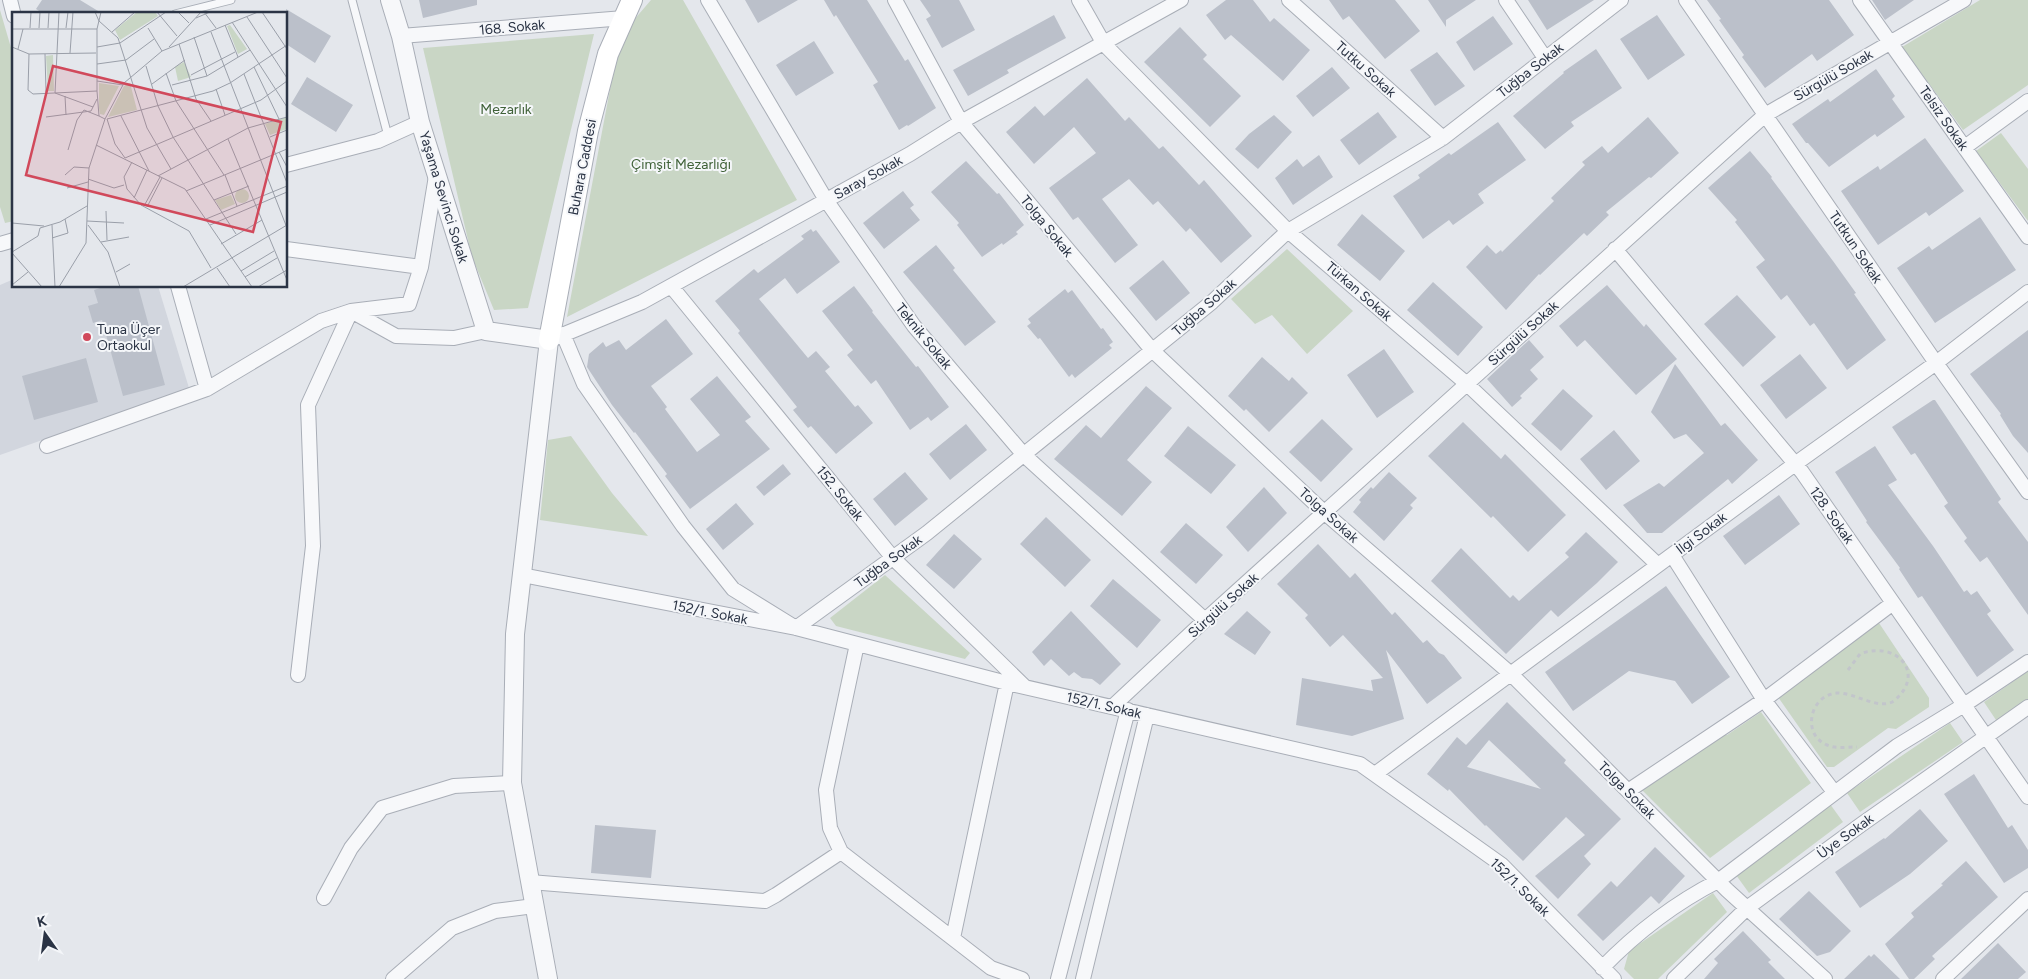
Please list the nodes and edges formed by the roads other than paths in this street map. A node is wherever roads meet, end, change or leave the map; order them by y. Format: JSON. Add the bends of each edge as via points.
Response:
{"nodes":[{"id":1,"x":231,"y":0,"type":"edge"},
{"id":2,"x":352,"y":0,"type":"edge"},
{"id":3,"x":390,"y":0,"type":"edge"},
{"id":4,"x":632,"y":0,"type":"edge"},
{"id":5,"x":708,"y":0,"type":"edge"},
{"id":6,"x":895,"y":0,"type":"edge"},
{"id":7,"x":1079,"y":0,"type":"edge"},
{"id":8,"x":1181,"y":0,"type":"edge"},
{"id":9,"x":1289,"y":0,"type":"edge"},
{"id":10,"x":1506,"y":0,"type":"edge"},
{"id":11,"x":1621,"y":0,"type":"edge"},
{"id":12,"x":1686,"y":0,"type":"edge"},
{"id":13,"x":1860,"y":0,"type":"edge"},
{"id":14,"x":1964,"y":0,"type":"edge"},
{"id":15,"x":183,"y":12,"type":"edge"},
{"id":16,"x":624,"y":18,"type":"junction"},
{"id":17,"x":401,"y":36,"type":"junction"},
{"id":18,"x":1890,"y":43,"type":"junction"},
{"id":19,"x":1104,"y":44,"type":"junction"},
{"id":20,"x":1545,"y":58,"type":"junction"},
{"id":21,"x":2028,"y":101,"type":"edge"},
{"id":22,"x":1765,"y":114,"type":"junction"},
{"id":23,"x":420,"y":122,"type":"junction"},
{"id":24,"x":961,"y":122,"type":"junction"},
{"id":25,"x":388,"y":136,"type":"junction"},
{"id":26,"x":1443,"y":138,"type":"junction"},
{"id":27,"x":1965,"y":147,"type":"junction"},
{"id":28,"x":288,"y":164,"type":"edge"},
{"id":29,"x":436,"y":172,"type":"junction"},
{"id":30,"x":826,"y":200,"type":"junction"},
{"id":31,"x":1288,"y":231,"type":"junction"},
{"id":32,"x":2028,"y":237,"type":"edge"},
{"id":33,"x":288,"y":249,"type":"edge"},
{"id":34,"x":1615,"y":249,"type":"junction"},
{"id":35,"x":421,"y":267,"type":"junction"},
{"id":36,"x":671,"y":286,"type":"junction"},
{"id":37,"x":179,"y":288,"type":"edge"},
{"id":38,"x":2028,"y":292,"type":"edge"},
{"id":39,"x":351,"y":311,"type":"junction"},
{"id":40,"x":486,"y":330,"type":"junction"},
{"id":41,"x":556,"y":337,"type":"junction"},
{"id":42,"x":1152,"y":350,"type":"junction"},
{"id":43,"x":1936,"y":363,"type":"junction"},
{"id":44,"x":1467,"y":384,"type":"junction"},
{"id":45,"x":207,"y":389,"type":"junction"},
{"id":46,"x":47,"y":446,"type":"dead end"},
{"id":47,"x":1024,"y":454,"type":"junction"},
{"id":48,"x":1795,"y":464,"type":"junction"},
{"id":49,"x":2028,"y":492,"type":"edge"},
{"id":50,"x":1325,"y":513,"type":"junction"},
{"id":51,"x":1672,"y":555,"type":"junction"},
{"id":52,"x":893,"y":558,"type":"junction"},
{"id":53,"x":1658,"y":565,"type":"junction"},
{"id":54,"x":522,"y":575,"type":"junction"},
{"id":55,"x":1893,"y":603,"type":"junction"},
{"id":56,"x":1205,"y":620,"type":"junction"},
{"id":57,"x":796,"y":628,"type":"junction"},
{"id":58,"x":857,"y":644,"type":"junction"},
{"id":59,"x":2028,"y":662,"type":"edge"},
{"id":60,"x":1511,"y":674,"type":"junction"},
{"id":61,"x":298,"y":675,"type":"dead end"},
{"id":62,"x":1007,"y":683,"type":"junction"},
{"id":63,"x":1024,"y":686,"type":"junction"},
{"id":64,"x":1764,"y":700,"type":"junction"},
{"id":65,"x":1964,"y":705,"type":"junction"},
{"id":66,"x":1112,"y":706,"type":"junction"},
{"id":67,"x":2028,"y":707,"type":"edge"},
{"id":68,"x":1128,"y":710,"type":"junction"},
{"id":69,"x":1147,"y":715,"type":"junction"},
{"id":70,"x":1986,"y":736,"type":"junction"},
{"id":71,"x":1375,"y":774,"type":"junction"},
{"id":72,"x":512,"y":783,"type":"junction"},
{"id":73,"x":1628,"y":791,"type":"junction"},
{"id":74,"x":1834,"y":792,"type":"junction"},
{"id":75,"x":2028,"y":797,"type":"edge"},
{"id":76,"x":840,"y":852,"type":"junction"},
{"id":77,"x":1718,"y":881,"type":"junction"},
{"id":78,"x":530,"y":882,"type":"junction"},
{"id":79,"x":324,"y":898,"type":"dead end"},
{"id":80,"x":2028,"y":899,"type":"edge"},
{"id":81,"x":534,"y":906,"type":"junction"},
{"id":82,"x":1747,"y":908,"type":"junction"},
{"id":83,"x":953,"y":938,"type":"junction"},
{"id":84,"x":1602,"y":968,"type":"junction"},
{"id":85,"x":393,"y":979,"type":"edge"},
{"id":86,"x":548,"y":979,"type":"edge"},
{"id":87,"x":1022,"y":979,"type":"edge"},
{"id":88,"x":1058,"y":979,"type":"edge"},
{"id":89,"x":1083,"y":979,"type":"edge"},
{"id":90,"x":1614,"y":979,"type":"edge"},
{"id":91,"x":1674,"y":979,"type":"edge"},
{"id":92,"x":1825,"y":979,"type":"edge"},
{"id":93,"x":1943,"y":979,"type":"edge"}],
"edges":[{"from":1,"to":15,"type":"lane"},
{"from":2,"to":25,"type":"lane"},
{"from":3,"to":17,"type":"street","name":"Yaşama Sevinci Sokak"},
{"from":4,"to":16,"type":"main road","name":"Buhara Caddesi"},
{"from":5,"to":30,"type":"street","name":"Teknik Sokak"},
{"from":6,"to":24,"type":"street","name":"Tolga Sokak"},
{"from":7,"to":19,"type":"street","name":"Türkan Sokak"},
{"from":8,"to":19,"type":"street","name":"Saray Sokak"},
{"from":9,"to":26,"type":"street","name":"Tutku Sokak"},
{"from":10,"to":20,"type":"street"},
{"from":11,"to":20,"type":"street","name":"Tuğba Sokak"},
{"from":12,"to":22,"type":"street","name":"Tutkun Sokak"},
{"from":13,"to":18,"type":"street","name":"Telsiz Sokak"},
{"from":14,"to":18,"type":"street","name":"Sürgülü Sokak"},
{"from":16,"to":17,"type":"street","name":"168. Sokak"},
{"from":16,"to":41,"type":"main road","name":"Buhara Caddesi","via":[[608,54],[588,131]]},
{"from":17,"to":23,"type":"street","name":"Yaşama Sevinci Sokak"},
{"from":18,"to":22,"type":"street","name":"Sürgülü Sokak"},
{"from":18,"to":27,"type":"street","name":"Telsiz Sokak"},
{"from":19,"to":24,"type":"street","name":"Saray Sokak"},
{"from":19,"to":31,"type":"street","name":"Türkan Sokak"},
{"from":20,"to":26,"type":"street","name":"Tuğba Sokak"},
{"from":21,"to":27,"type":"street"},
{"from":22,"to":34,"type":"street","name":"Sürgülü Sokak"},
{"from":22,"to":43,"type":"street","name":"Tutkun Sokak"},
{"from":23,"to":25,"type":"street"},
{"from":23,"to":29,"type":"street","name":"Yaşama Sevinci Sokak"},
{"from":24,"to":30,"type":"street","name":"Saray Sokak"},
{"from":24,"to":42,"type":"street","name":"Tolga Sokak"},
{"from":25,"to":28,"type":"street"},
{"from":26,"to":31,"type":"street","name":"Tuğba Sokak"},
{"from":27,"to":32,"type":"street","name":"Telsiz Sokak"},
{"from":29,"to":35,"type":"street"},
{"from":29,"to":40,"type":"street","name":"Yaşama Sevinci Sokak"},
{"from":30,"to":36,"type":"street","name":"Saray Sokak"},
{"from":30,"to":47,"type":"street","name":"Teknik Sokak","via":[[914,326]]},
{"from":31,"to":42,"type":"street","name":"Tuğba Sokak","via":[[1212,302]]},
{"from":31,"to":44,"type":"street","name":"Türkan Sokak"},
{"from":33,"to":35,"type":"street"},
{"from":34,"to":44,"type":"street","name":"Sürgülü Sokak"},
{"from":34,"to":48,"type":"street","name":"128. Sokak"},
{"from":35,"to":39,"type":"street","via":[[409,304]]},
{"from":36,"to":41,"type":"street","name":"Saray Sokak","via":[[642,302]]},
{"from":36,"to":52,"type":"street","name":"152. Sokak"},
{"from":37,"to":45,"type":"street"},
{"from":38,"to":43,"type":"street","name":"İlgi Sokak"},
{"from":39,"to":40,"type":"street","via":[[396,336],[454,338]]},
{"from":39,"to":45,"type":"street","via":[[321,321]]},
{"from":39,"to":61,"type":"street","via":[[308,405],[313,546]]},
{"from":40,"to":41,"type":"street"},
{"from":41,"to":54,"type":"street"},
{"from":41,"to":57,"type":"street","via":[[584,384],[683,526],[733,589]]},
{"from":42,"to":47,"type":"street","name":"Tuğba Sokak"},
{"from":42,"to":50,"type":"street","name":"Tolga Sokak"},
{"from":43,"to":48,"type":"street","name":"İlgi Sokak"},
{"from":43,"to":49,"type":"street","name":"Tutkun Sokak"},
{"from":44,"to":50,"type":"street","name":"Sürgülü Sokak"},
{"from":44,"to":53,"type":"street","name":"Türkan Sokak"},
{"from":45,"to":46,"type":"street"},
{"from":47,"to":52,"type":"street","name":"Tuğba Sokak"},
{"from":47,"to":56,"type":"street","name":"Teknik Sokak"},
{"from":48,"to":51,"type":"street","name":"İlgi Sokak"},
{"from":48,"to":55,"type":"street","name":"128. Sokak"},
{"from":50,"to":56,"type":"street","name":"Sürgülü Sokak"},
{"from":50,"to":60,"type":"street","name":"Tolga Sokak"},
{"from":51,"to":53,"type":"street","name":"İlgi Sokak"},
{"from":51,"to":64,"type":"street"},
{"from":52,"to":57,"type":"street","name":"Tuğba Sokak"},
{"from":52,"to":63,"type":"street","name":"152. Sokak"},
{"from":53,"to":60,"type":"street","name":"İlgi Sokak"},
{"from":54,"to":57,"type":"street","name":"152/1. Sokak"},
{"from":54,"to":72,"type":"street","via":[[515,634]]},
{"from":55,"to":64,"type":"street"},
{"from":55,"to":65,"type":"street","name":"128. Sokak"},
{"from":56,"to":66,"type":"street","name":"Sürgülü Sokak"},
{"from":57,"to":58,"type":"street","name":"152/1. Sokak"},
{"from":58,"to":62,"type":"street","name":"152/1. Sokak"},
{"from":58,"to":76,"type":"street","via":[[826,790],[830,828]]},
{"from":59,"to":65,"type":"street"},
{"from":60,"to":71,"type":"street","name":"İlgi Sokak"},
{"from":60,"to":73,"type":"street","name":"Tolga Sokak"},
{"from":62,"to":63,"type":"street","name":"152/1. Sokak"},
{"from":62,"to":83,"type":"street"},
{"from":63,"to":66,"type":"street","name":"152/1. Sokak"},
{"from":64,"to":73,"type":"street"},
{"from":64,"to":74,"type":"street"},
{"from":65,"to":70,"type":"street","name":"128. Sokak"},
{"from":65,"to":74,"type":"street","via":[[1897,746]]},
{"from":66,"to":68,"type":"street","name":"152/1. Sokak"},
{"from":67,"to":70,"type":"street","name":"Üye Sokak"},
{"from":68,"to":69,"type":"street","name":"152/1. Sokak"},
{"from":68,"to":88,"type":"street"},
{"from":69,"to":71,"type":"street","name":"152/1. Sokak","via":[[1360,764]]},
{"from":69,"to":89,"type":"street"},
{"from":70,"to":75,"type":"street","name":"128. Sokak"},
{"from":70,"to":82,"type":"street","name":"Üye Sokak"},
{"from":71,"to":84,"type":"street","name":"152/1. Sokak","via":[[1502,866]]},
{"from":72,"to":78,"type":"street"},
{"from":72,"to":79,"type":"street","via":[[454,786],[382,808],[351,848]]},
{"from":73,"to":77,"type":"street","name":"Tolga Sokak"},
{"from":74,"to":77,"type":"street"},
{"from":76,"to":78,"type":"street","via":[[765,901]]},
{"from":76,"to":83,"type":"street"},
{"from":77,"to":82,"type":"street","name":"Tolga Sokak"},
{"from":77,"to":84,"type":"street","via":[[1691,895],[1631,939]]},
{"from":78,"to":81,"type":"street"},
{"from":80,"to":93,"type":"street"},
{"from":81,"to":85,"type":"street","via":[[494,911],[452,928]]},
{"from":81,"to":86,"type":"street"},
{"from":82,"to":91,"type":"street","name":"Üye Sokak"},
{"from":82,"to":92,"type":"street","name":"Tolga Sokak"},
{"from":83,"to":87,"type":"street","via":[[991,968]]},
{"from":84,"to":90,"type":"street","name":"152/1. Sokak"}]}
